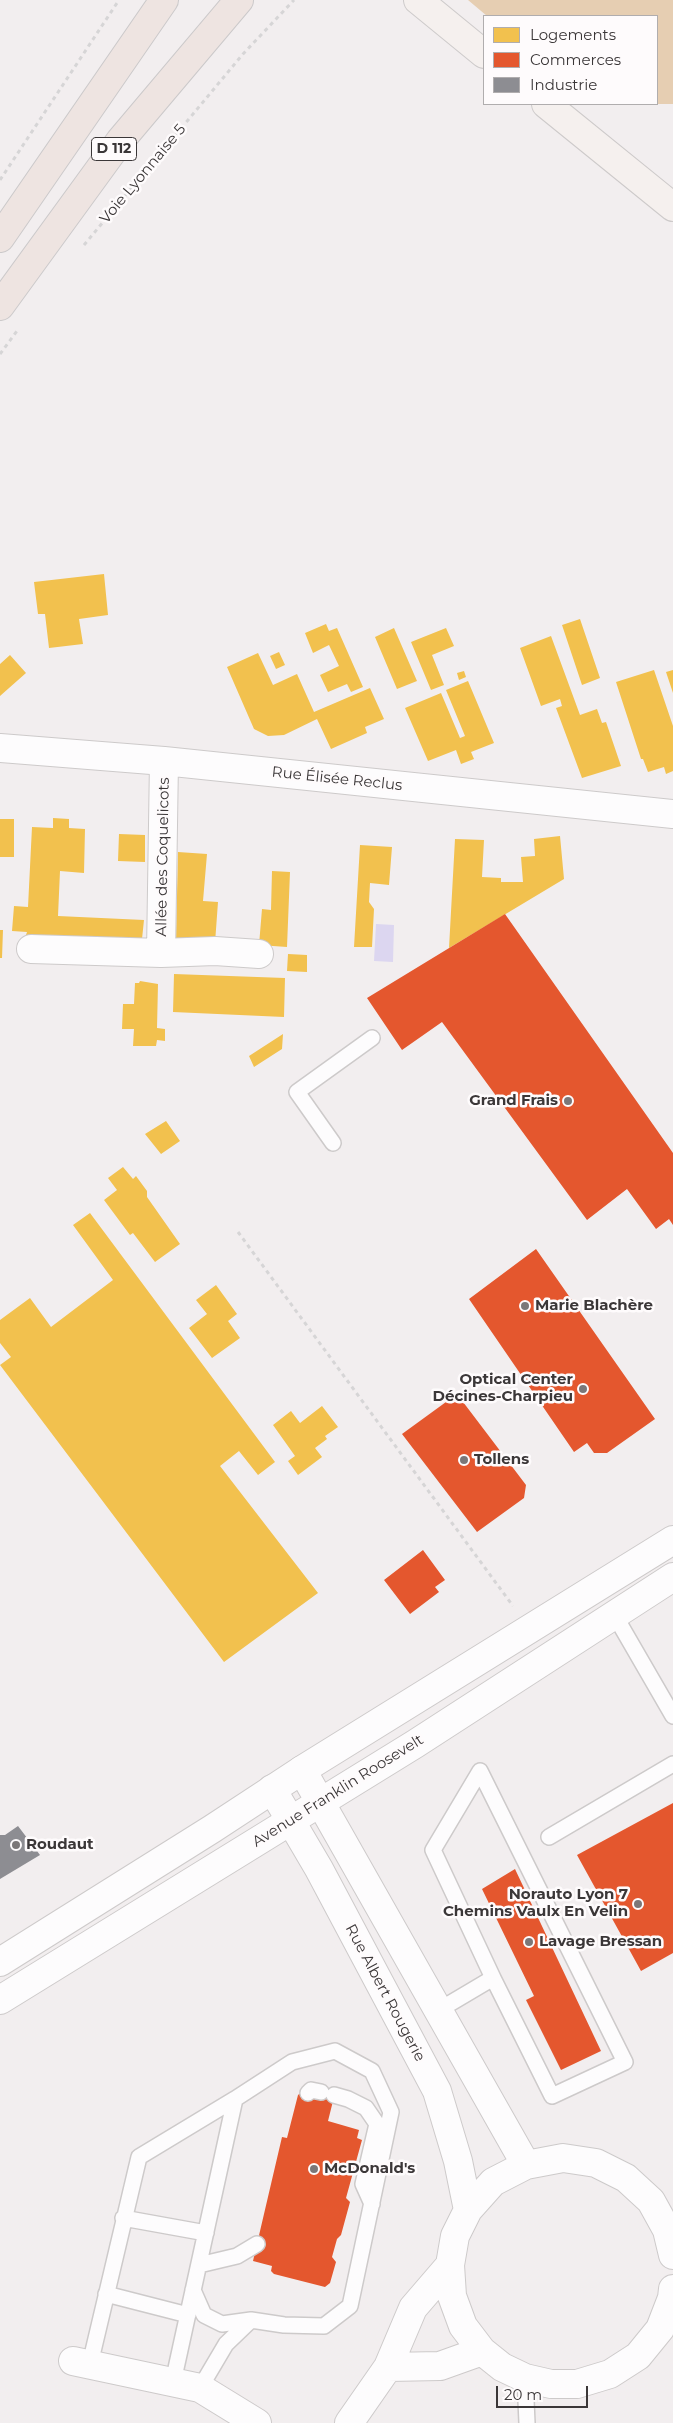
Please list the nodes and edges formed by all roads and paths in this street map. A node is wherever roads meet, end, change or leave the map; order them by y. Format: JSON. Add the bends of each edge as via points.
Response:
{"nodes":[{"id":1,"x":119,"y":0,"type":"edge"},
{"id":2,"x":164,"y":0,"type":"edge"},
{"id":3,"x":239,"y":0,"type":"edge"},
{"id":4,"x":294,"y":0,"type":"edge"},
{"id":5,"x":418,"y":0,"type":"edge"},
{"id":6,"x":483,"y":53,"type":"edge"},
{"id":7,"x":547,"y":105,"type":"edge"},
{"id":8,"x":0,"y":180,"type":"edge"},
{"id":9,"x":673,"y":207,"type":"edge"},
{"id":10,"x":0,"y":238,"type":"edge"},
{"id":11,"x":80,"y":250,"type":"dead end"},
{"id":12,"x":0,"y":306,"type":"edge"},
{"id":13,"x":22,"y":324,"type":"dead end"},
{"id":14,"x":0,"y":354,"type":"edge"},
{"id":15,"x":0,"y":748,"type":"edge"},
{"id":16,"x":164,"y":761,"type":"junction"},
{"id":17,"x":673,"y":814,"type":"edge"},
{"id":18,"x":31,"y":949,"type":"dead end"},
{"id":19,"x":161,"y":952,"type":"junction"},
{"id":20,"x":259,"y":954,"type":"dead end"},
{"id":21,"x":372,"y":1038,"type":"dead end"},
{"id":22,"x":333,"y":1144,"type":"dead end"},
{"id":23,"x":238,"y":1232,"type":"dead end"},
{"id":24,"x":673,"y":1540,"type":"edge"},
{"id":25,"x":673,"y":1577,"type":"edge"},
{"id":26,"x":614,"y":1614,"type":"junction"},
{"id":27,"x":529,"y":1628,"type":"junction"},
{"id":28,"x":673,"y":1716,"type":"edge"},
{"id":29,"x":673,"y":1764,"type":"edge"},
{"id":30,"x":302,"y":1770,"type":"junction"},
{"id":31,"x":272,"y":1789,"type":"junction"},
{"id":32,"x":320,"y":1802,"type":"junction"},
{"id":33,"x":291,"y":1821,"type":"junction"},
{"id":34,"x":549,"y":1837,"type":"dead end"},
{"id":35,"x":0,"y":1962,"type":"edge"},
{"id":36,"x":493,"y":1978,"type":"junction"},
{"id":37,"x":0,"y":2000,"type":"edge"},
{"id":38,"x":439,"y":2010,"type":"junction"},
{"id":39,"x":321,"y":2094,"type":"dead end"},
{"id":40,"x":235,"y":2099,"type":"junction"},
{"id":41,"x":526,"y":2164,"type":"junction"},
{"id":42,"x":372,"y":2204,"type":"junction"},
{"id":43,"x":468,"y":2210,"type":"junction"},
{"id":44,"x":123,"y":2218,"type":"junction"},
{"id":45,"x":206,"y":2234,"type":"junction"},
{"id":46,"x":671,"y":2238,"type":"edge"},
{"id":47,"x":257,"y":2244,"type":"dead end"},
{"id":48,"x":199,"y":2265,"type":"junction"},
{"id":49,"x":450,"y":2265,"type":"junction"},
{"id":50,"x":193,"y":2290,"type":"junction"},
{"id":51,"x":673,"y":2290,"type":"edge"},
{"id":52,"x":106,"y":2294,"type":"junction"},
{"id":53,"x":188,"y":2315,"type":"junction"},
{"id":54,"x":251,"y":2320,"type":"junction"},
{"id":55,"x":482,"y":2351,"type":"junction"},
{"id":56,"x":81,"y":2363,"type":"joint"},
{"id":57,"x":388,"y":2367,"type":"junction"},
{"id":58,"x":525,"y":2378,"type":"junction"},
{"id":59,"x":173,"y":2382,"type":"junction"},
{"id":60,"x":200,"y":2388,"type":"junction"},
{"id":61,"x":257,"y":2423,"type":"edge"},
{"id":62,"x":349,"y":2423,"type":"edge"},
{"id":63,"x":527,"y":2423,"type":"edge"}],
"edges":[{"from":1,"to":8,"type":"path"},
{"from":2,"to":10,"type":"main road","number":"D 112"},
{"from":3,"to":12,"type":"main road","number":"D 112","via":[[120,141]]},
{"from":4,"to":11,"type":"path","name":"Voie Lyonnaise 5","via":[[243,54]]},
{"from":5,"to":6,"type":"main road"},
{"from":7,"to":9,"type":"main road"},
{"from":13,"to":14,"type":"path"},
{"from":15,"to":16,"type":"street","name":"Rue Élisée Reclus"},
{"from":16,"to":17,"type":"street","name":"Rue Élisée Reclus"},
{"from":16,"to":19,"type":"street","name":"Allée des Coquelicots"},
{"from":18,"to":19,"type":"street","name":"Allée des Coquelicots"},
{"from":19,"to":20,"type":"street","name":"Allée des Coquelicots"},
{"from":21,"to":22,"type":"lane","via":[[297,1092]]},
{"from":23,"to":27,"type":"path"},
{"from":24,"to":27,"type":"street"},
{"from":25,"to":26,"type":"street","name":"Avenue Franklin Roosevelt"},
{"from":26,"to":28,"type":"lane"},
{"from":26,"to":32,"type":"street","name":"Avenue Franklin Roosevelt"},
{"from":27,"to":30,"type":"street"},
{"from":29,"to":34,"type":"lane"},
{"from":30,"to":31,"type":"street"},
{"from":30,"to":32,"type":"street"},
{"from":31,"to":33,"type":"street","name":"Rue Albert Rougerie"},
{"from":31,"to":35,"type":"street"},
{"from":32,"to":33,"type":"street","name":"Avenue Franklin Roosevelt"},
{"from":32,"to":38,"type":"street"},
{"from":33,"to":37,"type":"street","name":"Avenue Franklin Roosevelt"},
{"from":33,"to":43,"type":"street","name":"Rue Albert Rougerie","via":[[437,2091],[458,2161]]},
{"from":36,"to":36,"type":"lane","via":[[433,1850],[480,1771],[625,2062],[552,2096]]},
{"from":36,"to":38,"type":"lane"},
{"from":38,"to":41,"type":"street","via":[[482,2092]]},
{"from":39,"to":42,"type":"lane","via":[[348,2099],[366,2108],[377,2124],[363,2184]]},
{"from":40,"to":42,"type":"lane","via":[[292,2062],[335,2051],[372,2071],[391,2112]]},
{"from":40,"to":44,"type":"lane","via":[[139,2157]]},
{"from":40,"to":45,"type":"lane"},
{"from":41,"to":43,"type":"street","via":[[492,2182]]},
{"from":41,"to":46,"type":"street","via":[[563,2158],[596,2163],[626,2178],[651,2201]]},
{"from":42,"to":54,"type":"lane","via":[[350,2306],[324,2326]]},
{"from":43,"to":49,"type":"street","via":[[455,2236]]},
{"from":44,"to":45,"type":"lane"},
{"from":44,"to":52,"type":"lane"},
{"from":45,"to":48,"type":"lane"},
{"from":47,"to":48,"type":"lane","via":[[237,2256]]},
{"from":48,"to":50,"type":"lane"},
{"from":49,"to":55,"type":"street","via":[[452,2296],[463,2326]]},
{"from":49,"to":57,"type":"street","via":[[413,2308]]},
{"from":50,"to":53,"type":"lane"},
{"from":50,"to":54,"type":"lane","via":[[204,2315],[222,2324]]},
{"from":51,"to":58,"type":"street","via":[[660,2329],[638,2356],[610,2374],[577,2384],[551,2384]]},
{"from":52,"to":53,"type":"lane"},
{"from":52,"to":56,"type":"lane"},
{"from":53,"to":59,"type":"lane"},
{"from":54,"to":60,"type":"lane","via":[[226,2344]]},
{"from":55,"to":57,"type":"street","via":[[440,2366]]},
{"from":55,"to":58,"type":"street","via":[[502,2367]]},
{"from":56,"to":59,"type":"street"},
{"from":57,"to":62,"type":"street"},
{"from":58,"to":63,"type":"lane"},
{"from":59,"to":60,"type":"street"},
{"from":60,"to":61,"type":"street"}]}
